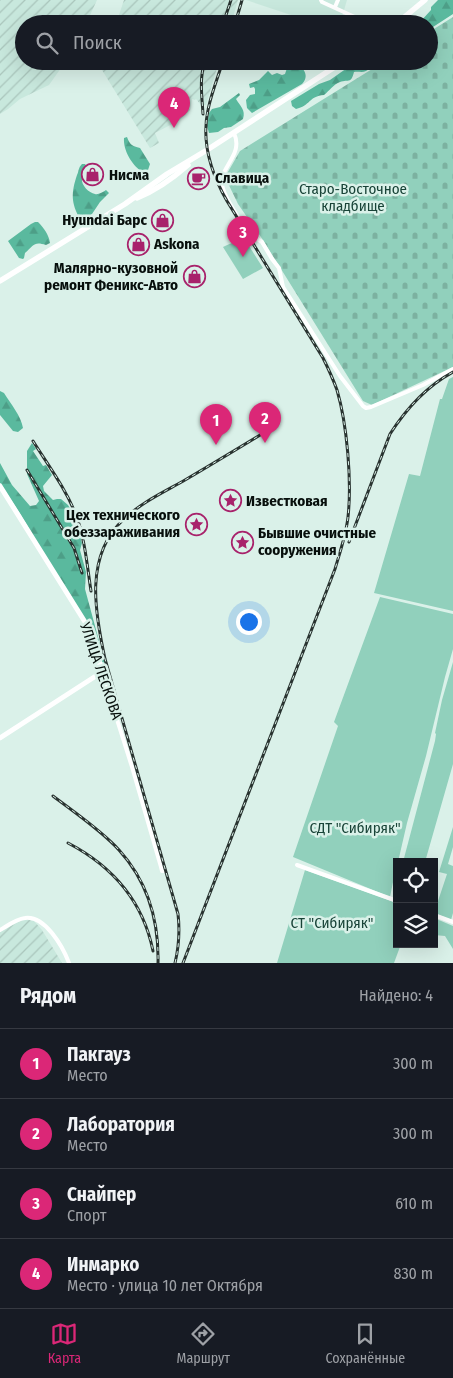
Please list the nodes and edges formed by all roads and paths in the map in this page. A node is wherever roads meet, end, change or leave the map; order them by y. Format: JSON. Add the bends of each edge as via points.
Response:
{"nodes":[{"id":1,"x":316,"y":0,"type":"edge"},
{"id":2,"x":338,"y":0,"type":"edge"},
{"id":3,"x":425,"y":0,"type":"edge"},
{"id":4,"x":322,"y":1,"type":"edge"},
{"id":5,"x":335,"y":7,"type":"junction"},
{"id":6,"x":351,"y":15,"type":"edge"},
{"id":7,"x":407,"y":15,"type":"edge"},
{"id":8,"x":330,"y":70,"type":"edge"},
{"id":9,"x":234,"y":133,"type":"junction"},
{"id":10,"x":0,"y":281,"type":"edge"},
{"id":11,"x":453,"y":368,"type":"edge"},
{"id":12,"x":0,"y":486,"type":"edge"},
{"id":13,"x":102,"y":672,"type":"junction"},
{"id":14,"x":0,"y":738,"type":"edge"},
{"id":15,"x":297,"y":864,"type":"dead end"},
{"id":16,"x":165,"y":871,"type":"dead end"},
{"id":17,"x":393,"y":900,"type":"edge"},
{"id":18,"x":438,"y":916,"type":"edge"},
{"id":19,"x":453,"y":922,"type":"edge"},
{"id":20,"x":0,"y":930,"type":"edge"},
{"id":21,"x":69,"y":963,"type":"edge"}],
"edges":[{"from":1,"to":4,"type":"street"},
{"from":2,"to":5,"type":"street"},
{"from":3,"to":7,"type":"main road"},
{"from":4,"to":5,"type":"street"},
{"from":5,"to":6,"type":"street"},
{"from":8,"to":9,"type":"main road"},
{"from":9,"to":10,"type":"main road","via":[[197,156],[162,186],[131,200]]},
{"from":9,"to":11,"type":"street","via":[[238,143],[220,181],[223,191],[248,233],[264,244],[280,270],[283,287],[363,406],[371,407]]},
{"from":12,"to":13,"type":"main road","name":"УЛИЦА ЛЕСКОВА","via":[[85,622]]},
{"from":13,"to":14,"type":"main road"},
{"from":13,"to":16,"type":"street","name":"УЛИЦА ЛЕСКОВА","via":[[162,871]]},
{"from":15,"to":17,"type":"street"},
{"from":18,"to":19,"type":"street"},
{"from":20,"to":21,"type":"street","via":[[22,918],[38,921],[55,936]]}]}
